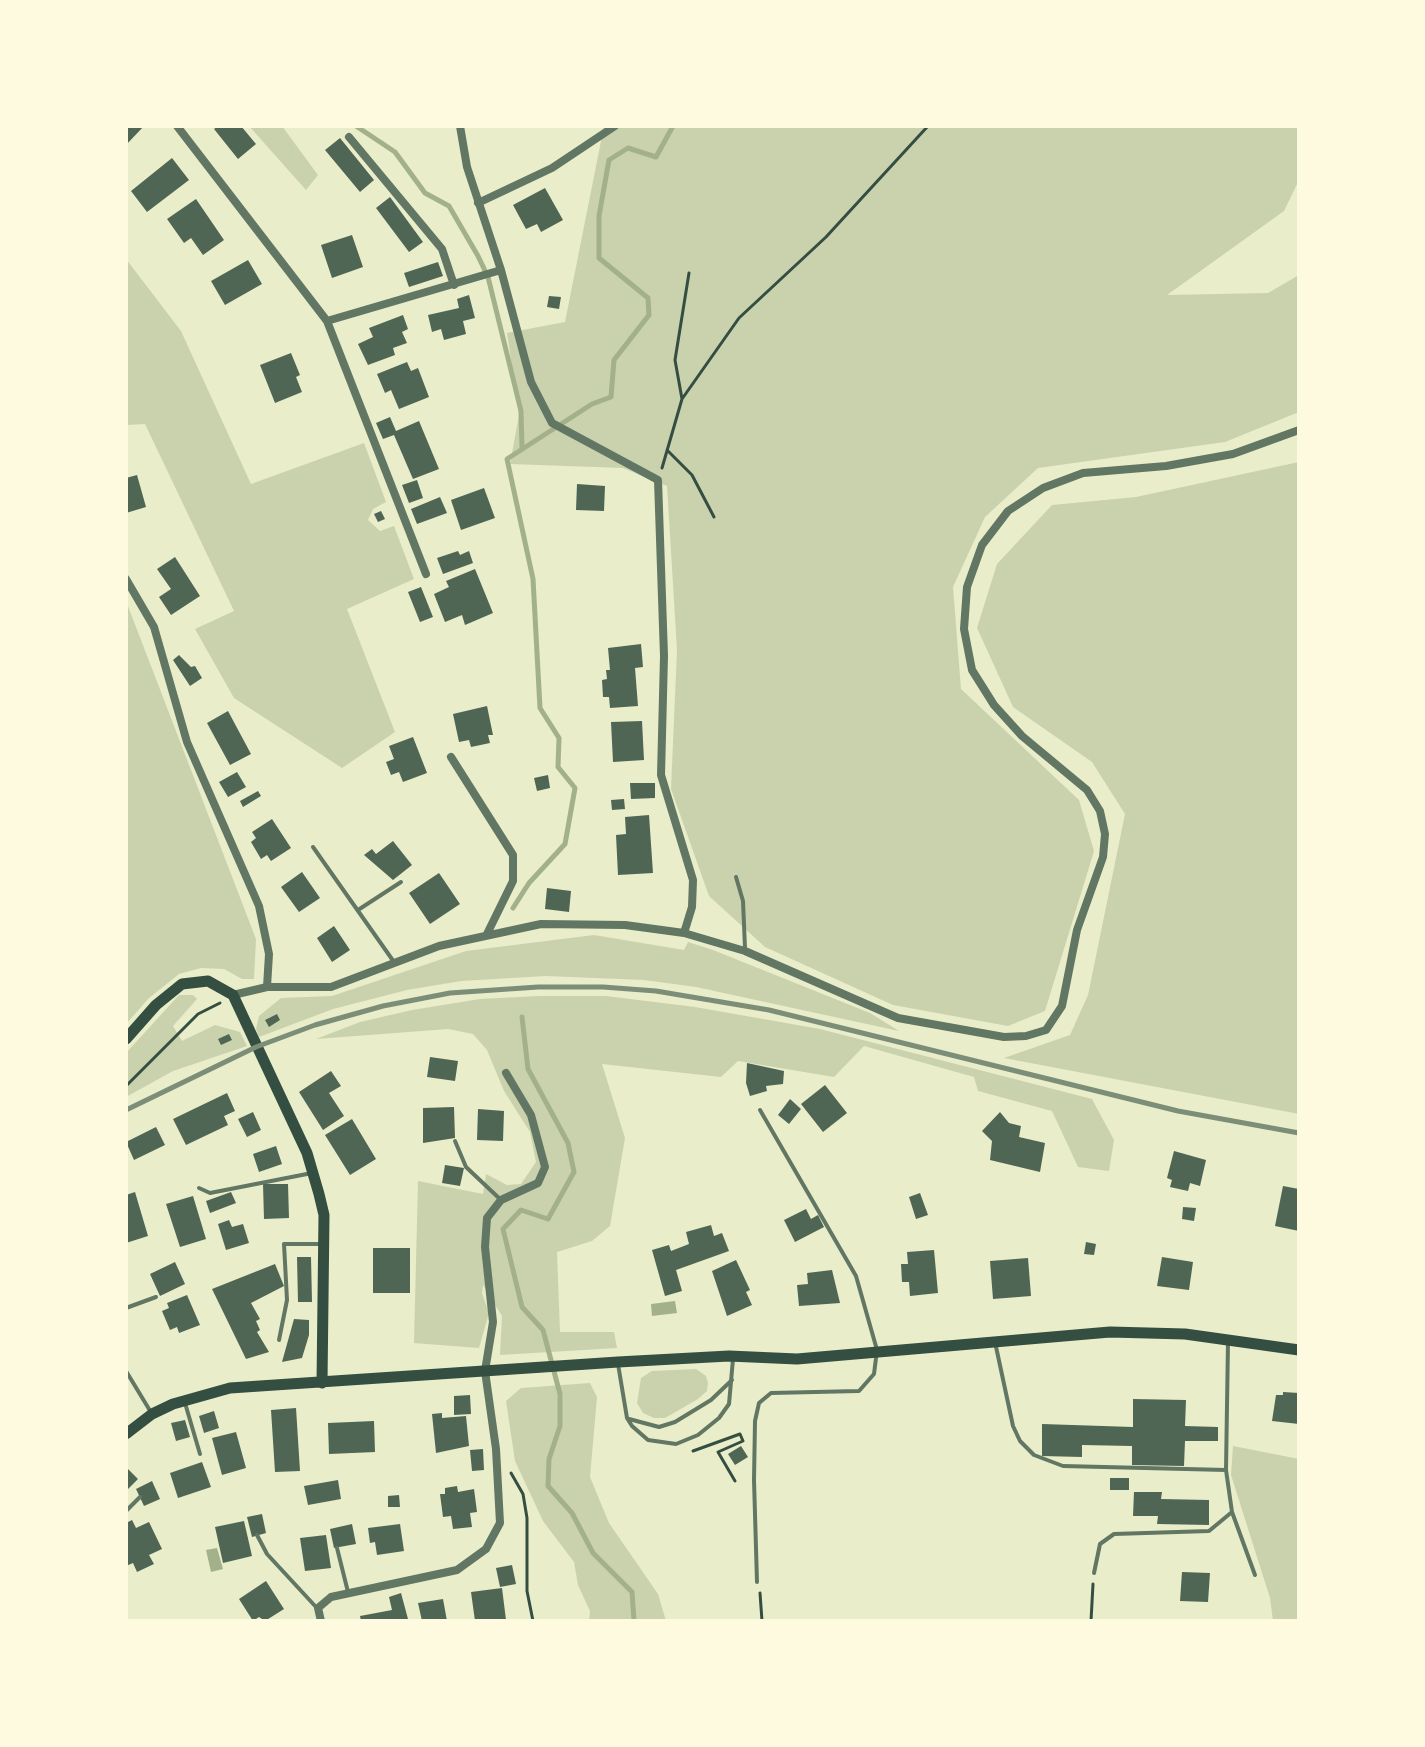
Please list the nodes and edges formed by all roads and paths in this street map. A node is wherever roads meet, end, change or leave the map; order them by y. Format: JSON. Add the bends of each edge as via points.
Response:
{"nodes":[{"id":1,"x":177,"y":126,"type":"edge"},
{"id":2,"x":460,"y":126,"type":"edge"},
{"id":3,"x":615,"y":126,"type":"edge"},
{"id":4,"x":928,"y":126,"type":"edge"},
{"id":5,"x":349,"y":137,"type":"dead end"},
{"id":6,"x":478,"y":203,"type":"junction"},
{"id":7,"x":501,"y":270,"type":"junction"},
{"id":8,"x":689,"y":273,"type":"dead end"},
{"id":9,"x":454,"y":285,"type":"junction"},
{"id":10,"x":327,"y":321,"type":"junction"},
{"id":11,"x":682,"y":399,"type":"junction"},
{"id":12,"x":1299,"y":430,"type":"edge"},
{"id":13,"x":667,"y":450,"type":"junction"},
{"id":14,"x":658,"y":480,"type":"junction"},
{"id":15,"x":714,"y":517,"type":"dead end"},
{"id":16,"x":426,"y":574,"type":"dead end"},
{"id":17,"x":126,"y":579,"type":"edge"},
{"id":18,"x":451,"y":757,"type":"dead end"},
{"id":19,"x":313,"y":847,"type":"dead end"},
{"id":20,"x":736,"y":877,"type":"dead end"},
{"id":21,"x":401,"y":882,"type":"dead end"},
{"id":22,"x":358,"y":910,"type":"junction"},
{"id":23,"x":684,"y":933,"type":"junction"},
{"id":24,"x":487,"y":934,"type":"junction"},
{"id":25,"x":745,"y":951,"type":"junction"},
{"id":26,"x":394,"y":962,"type":"junction"},
{"id":27,"x":267,"y":987,"type":"junction"},
{"id":28,"x":233,"y":995,"type":"junction"},
{"id":29,"x":126,"y":1039,"type":"edge"},
{"id":30,"x":506,"y":1073,"type":"dead end"},
{"id":31,"x":126,"y":1086,"type":"edge"},
{"id":32,"x":760,"y":1110,"type":"dead end"},
{"id":33,"x":455,"y":1141,"type":"dead end"},
{"id":34,"x":314,"y":1173,"type":"junction"},
{"id":35,"x":199,"y":1188,"type":"dead end"},
{"id":36,"x":501,"y":1200,"type":"junction"},
{"id":37,"x":324,"y":1244,"type":"junction"},
{"id":38,"x":156,"y":1297,"type":"dead end"},
{"id":39,"x":126,"y":1308,"type":"edge"},
{"id":40,"x":1227,"y":1339,"type":"junction"},
{"id":41,"x":279,"y":1340,"type":"dead end"},
{"id":42,"x":995,"y":1340,"type":"junction"},
{"id":43,"x":877,"y":1350,"type":"junction"},
{"id":44,"x":1299,"y":1350,"type":"edge"},
{"id":45,"x":733,"y":1356,"type":"junction"},
{"id":46,"x":618,"y":1362,"type":"junction"},
{"id":47,"x":126,"y":1371,"type":"edge"},
{"id":48,"x":485,"y":1371,"type":"junction"},
{"id":49,"x":734,"y":1379,"type":"junction"},
{"id":50,"x":322,"y":1383,"type":"junction"},
{"id":51,"x":184,"y":1401,"type":"junction"},
{"id":52,"x":152,"y":1414,"type":"junction"},
{"id":53,"x":627,"y":1418,"type":"junction"},
{"id":54,"x":126,"y":1434,"type":"edge"},
{"id":55,"x":676,"y":1444,"type":"junction"},
{"id":56,"x":496,"y":1449,"type":"junction"},
{"id":57,"x":200,"y":1454,"type":"dead end"},
{"id":58,"x":1226,"y":1470,"type":"junction"},
{"id":59,"x":735,"y":1481,"type":"dead end"},
{"id":60,"x":140,"y":1497,"type":"dead end"},
{"id":61,"x":126,"y":1511,"type":"edge"},
{"id":62,"x":1232,"y":1512,"type":"junction"},
{"id":63,"x":257,"y":1535,"type":"dead end"},
{"id":64,"x":337,"y":1548,"type":"dead end"},
{"id":65,"x":1094,"y":1573,"type":"joint"},
{"id":66,"x":1255,"y":1575,"type":"dead end"},
{"id":67,"x":757,"y":1582,"type":"joint"},
{"id":68,"x":349,"y":1593,"type":"junction"},
{"id":69,"x":318,"y":1608,"type":"junction"},
{"id":70,"x":321,"y":1621,"type":"edge"},
{"id":71,"x":533,"y":1621,"type":"edge"},
{"id":72,"x":762,"y":1621,"type":"edge"},
{"id":73,"x":1091,"y":1621,"type":"edge"}],
"edges":[{"from":1,"to":10,"type":"street"},
{"from":2,"to":6,"type":"street"},
{"from":3,"to":6,"type":"street","via":[[552,168]]},
{"from":4,"to":11,"type":"path","via":[[826,237],[739,318]]},
{"from":5,"to":9,"type":"street","via":[[442,249]]},
{"from":6,"to":7,"type":"street"},
{"from":7,"to":9,"type":"street"},
{"from":7,"to":14,"type":"street","via":[[531,382],[552,423]]},
{"from":8,"to":11,"type":"path","via":[[675,360]]},
{"from":9,"to":10,"type":"street"},
{"from":10,"to":16,"type":"street"},
{"from":11,"to":13,"type":"path"},
{"from":12,"to":25,"type":"street","via":[[1233,454],[1069,478],[1008,511],[982,545],[967,587],[972,670],[1022,736],[1087,790],[1100,811],[1105,834],[1062,1006],[1046,1030],[1004,1037],[898,1018]]},
{"from":13,"to":14,"type":"path"},
{"from":13,"to":15,"type":"path","via":[[692,475]]},
{"from":14,"to":23,"type":"street","via":[[664,656],[661,775],[693,880]]},
{"from":17,"to":27,"type":"street","via":[[154,627],[187,742],[259,906],[269,954]]},
{"from":18,"to":24,"type":"street","via":[[513,855],[513,881]]},
{"from":19,"to":22,"type":"lane"},
{"from":20,"to":25,"type":"lane","via":[[743,901]]},
{"from":21,"to":22,"type":"lane"},
{"from":22,"to":26,"type":"lane"},
{"from":23,"to":24,"type":"street","via":[[625,925],[541,924]]},
{"from":23,"to":25,"type":"street"},
{"from":24,"to":26,"type":"street"},
{"from":26,"to":27,"type":"street","via":[[331,987]]},
{"from":27,"to":28,"type":"street"},
{"from":28,"to":29,"type":"main road","via":[[208,981],[182,984]]},
{"from":28,"to":31,"type":"path","via":[[198,1014]]},
{"from":28,"to":34,"type":"main road"},
{"from":30,"to":36,"type":"street","via":[[531,1115],[545,1167],[538,1183]]},
{"from":32,"to":43,"type":"lane","via":[[856,1276]]},
{"from":33,"to":36,"type":"lane","via":[[472,1176]]},
{"from":34,"to":35,"type":"lane","via":[[210,1193]]},
{"from":34,"to":37,"type":"main road","via":[[324,1215]]},
{"from":36,"to":48,"type":"street","via":[[487,1218],[493,1322]]},
{"from":37,"to":41,"type":"lane","via":[[284,1244],[287,1300]]},
{"from":37,"to":50,"type":"main road"},
{"from":38,"to":39,"type":"lane"},
{"from":40,"to":42,"type":"main road","via":[[1110,1332]]},
{"from":40,"to":44,"type":"main road"},
{"from":40,"to":58,"type":"lane"},
{"from":42,"to":43,"type":"main road"},
{"from":42,"to":58,"type":"lane","via":[[1013,1426],[1034,1455],[1063,1466]]},
{"from":43,"to":45,"type":"main road","via":[[797,1359]]},
{"from":43,"to":67,"type":"lane","via":[[874,1374],[859,1391],[771,1393],[759,1403],[754,1480]]},
{"from":45,"to":46,"type":"main road"},
{"from":45,"to":49,"type":"lane"},
{"from":46,"to":48,"type":"main road"},
{"from":46,"to":53,"type":"lane"},
{"from":47,"to":52,"type":"lane"},
{"from":48,"to":50,"type":"main road"},
{"from":48,"to":56,"type":"street"},
{"from":49,"to":53,"type":"lane","via":[[675,1422],[659,1427]]},
{"from":49,"to":55,"type":"lane","via":[[729,1404],[719,1418]]},
{"from":50,"to":51,"type":"main road","via":[[230,1388]]},
{"from":51,"to":52,"type":"main road"},
{"from":51,"to":57,"type":"lane"},
{"from":52,"to":54,"type":"main road"},
{"from":53,"to":55,"type":"lane","via":[[648,1440]]},
{"from":55,"to":59,"type":"path","via":[[682,1455],[740,1434],[743,1441],[718,1452]]},
{"from":56,"to":68,"type":"street","via":[[500,1523],[486,1549],[457,1570]]},
{"from":56,"to":71,"type":"path","via":[[523,1494]]},
{"from":58,"to":62,"type":"lane"},
{"from":60,"to":61,"type":"lane"},
{"from":62,"to":65,"type":"lane","via":[[1209,1531],[1114,1534],[1100,1544]]},
{"from":62,"to":66,"type":"lane"},
{"from":63,"to":69,"type":"lane","via":[[267,1554]]},
{"from":64,"to":68,"type":"lane"},
{"from":65,"to":73,"type":"path"},
{"from":67,"to":72,"type":"path"},
{"from":68,"to":69,"type":"street","via":[[331,1597]]},
{"from":69,"to":70,"type":"street"}]}
